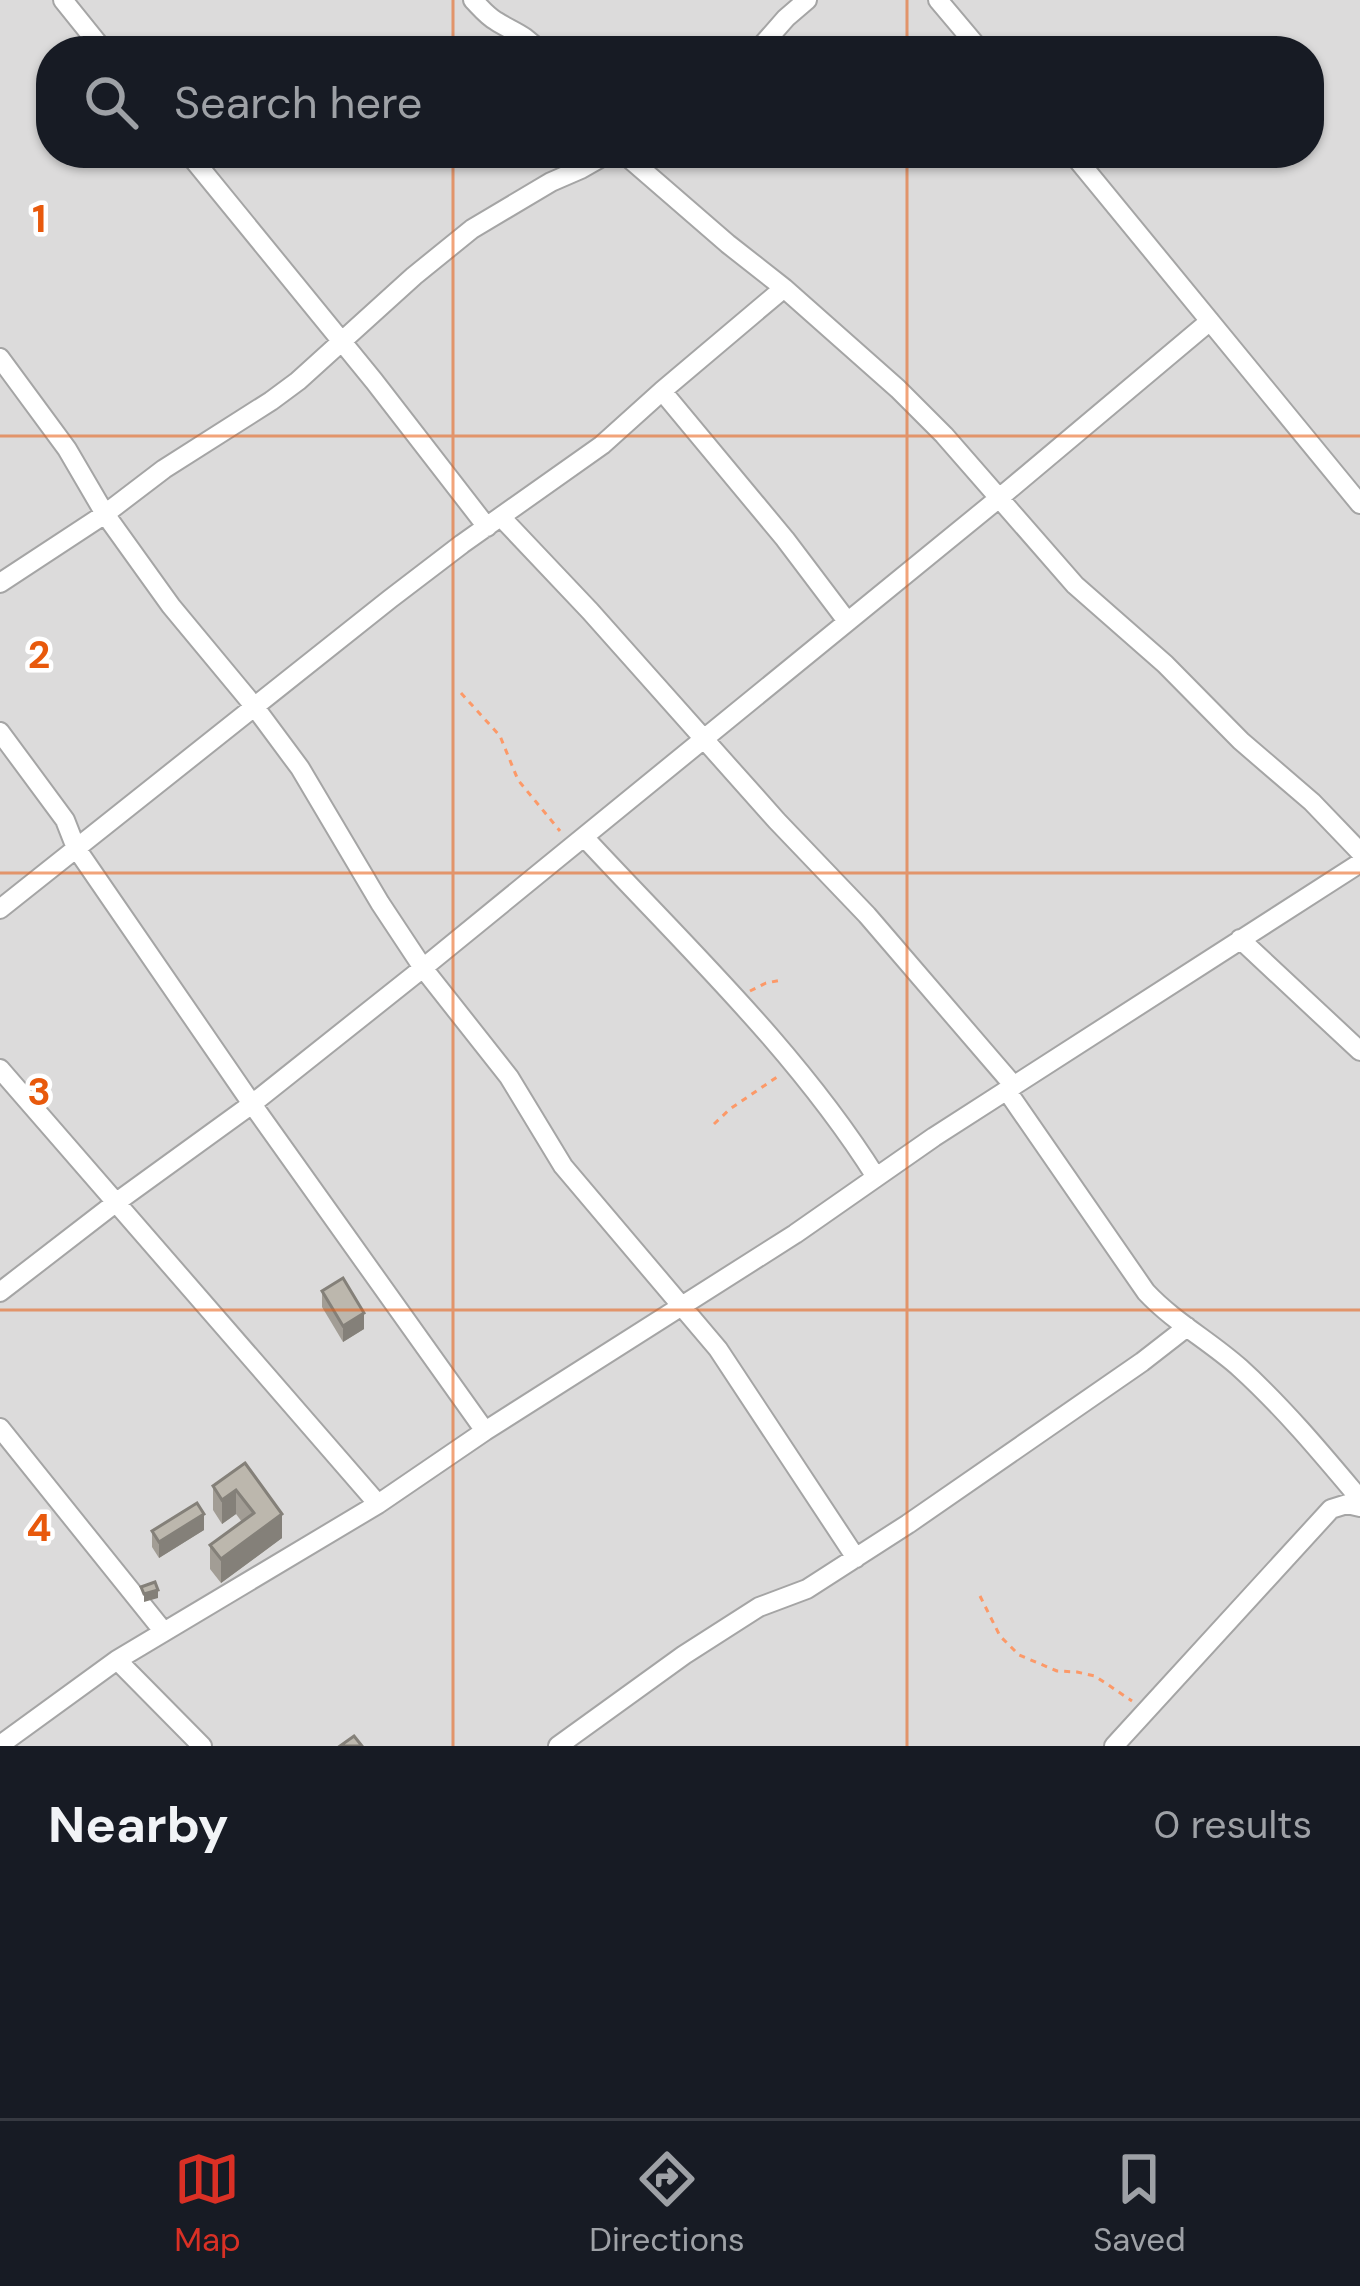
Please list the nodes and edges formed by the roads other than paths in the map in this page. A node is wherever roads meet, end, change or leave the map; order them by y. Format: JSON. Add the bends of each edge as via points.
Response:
{"nodes":[{"id":1,"x":63,"y":0,"type":"edge"},
{"id":2,"x":473,"y":0,"type":"edge"},
{"id":3,"x":807,"y":0,"type":"edge"},
{"id":4,"x":938,"y":0,"type":"edge"},
{"id":5,"x":92,"y":36,"type":"edge"},
{"id":6,"x":524,"y":36,"type":"edge"},
{"id":7,"x":770,"y":36,"type":"edge"},
{"id":8,"x":968,"y":36,"type":"edge"},
{"id":9,"x":200,"y":168,"type":"edge"},
{"id":10,"x":583,"y":168,"type":"edge"},
{"id":11,"x":640,"y":168,"type":"edge"},
{"id":12,"x":1084,"y":168,"type":"edge"},
{"id":13,"x":784,"y":288,"type":"junction"},
{"id":14,"x":1210,"y":321,"type":"junction"},
{"id":15,"x":342,"y":341,"type":"junction"},
{"id":16,"x":0,"y":358,"type":"edge"},
{"id":17,"x":662,"y":391,"type":"junction"},
{"id":18,"x":998,"y":499,"type":"junction"},
{"id":19,"x":1360,"y":504,"type":"edge"},
{"id":20,"x":105,"y":514,"type":"junction"},
{"id":21,"x":494,"y":522,"type":"junction"},
{"id":22,"x":0,"y":583,"type":"edge"},
{"id":23,"x":847,"y":621,"type":"junction"},
{"id":24,"x":254,"y":706,"type":"junction"},
{"id":25,"x":0,"y":732,"type":"edge"},
{"id":26,"x":704,"y":738,"type":"junction"},
{"id":27,"x":579,"y":842,"type":"junction"},
{"id":28,"x":76,"y":848,"type":"junction"},
{"id":29,"x":1360,"y":852,"type":"edge"},
{"id":30,"x":1360,"y":863,"type":"edge"},
{"id":31,"x":0,"y":909,"type":"edge"},
{"id":32,"x":1240,"y":939,"type":"junction"},
{"id":33,"x":423,"y":968,"type":"junction"},
{"id":34,"x":1360,"y":1051,"type":"edge"},
{"id":35,"x":0,"y":1070,"type":"edge"},
{"id":36,"x":1011,"y":1088,"type":"junction"},
{"id":37,"x":252,"y":1104,"type":"junction"},
{"id":38,"x":876,"y":1177,"type":"junction"},
{"id":39,"x":114,"y":1204,"type":"junction"},
{"id":40,"x":0,"y":1292,"type":"edge"},
{"id":41,"x":684,"y":1307,"type":"junction"},
{"id":42,"x":1186,"y":1327,"type":"junction"},
{"id":43,"x":0,"y":1428,"type":"edge"},
{"id":44,"x":485,"y":1431,"type":"junction"},
{"id":45,"x":1360,"y":1503,"type":"edge"},
{"id":46,"x":378,"y":1504,"type":"junction"},
{"id":47,"x":856,"y":1558,"type":"junction"},
{"id":48,"x":164,"y":1632,"type":"junction"},
{"id":49,"x":117,"y":1660,"type":"junction"},
{"id":50,"x":0,"y":1745,"type":"edge"},
{"id":51,"x":202,"y":1746,"type":"edge"},
{"id":52,"x":558,"y":1746,"type":"edge"},
{"id":53,"x":1114,"y":1746,"type":"edge"}],
"edges":[{"from":1,"to":5,"type":"street"},
{"from":2,"to":6,"type":"street"},
{"from":3,"to":7,"type":"street"},
{"from":4,"to":8,"type":"street"},
{"from":9,"to":15,"type":"street"},
{"from":10,"to":15,"type":"street","via":[[472,229]]},
{"from":11,"to":13,"type":"street"},
{"from":12,"to":14,"type":"street"},
{"from":13,"to":17,"type":"street"},
{"from":13,"to":18,"type":"street","via":[[898,389]]},
{"from":14,"to":18,"type":"street"},
{"from":14,"to":19,"type":"street"},
{"from":15,"to":20,"type":"street","via":[[271,401]]},
{"from":15,"to":21,"type":"street"},
{"from":16,"to":20,"type":"street"},
{"from":17,"to":21,"type":"street"},
{"from":17,"to":23,"type":"street"},
{"from":18,"to":23,"type":"street"},
{"from":18,"to":29,"type":"street","via":[[1075,585]]},
{"from":20,"to":22,"type":"street"},
{"from":20,"to":24,"type":"street"},
{"from":21,"to":24,"type":"street"},
{"from":21,"to":26,"type":"street"},
{"from":23,"to":26,"type":"street"},
{"from":24,"to":28,"type":"street"},
{"from":24,"to":33,"type":"street"},
{"from":25,"to":28,"type":"street","via":[[65,820]]},
{"from":26,"to":27,"type":"street"},
{"from":26,"to":36,"type":"street"},
{"from":27,"to":33,"type":"street"},
{"from":27,"to":38,"type":"street","via":[[738,998]]},
{"from":28,"to":31,"type":"street"},
{"from":28,"to":37,"type":"street"},
{"from":30,"to":32,"type":"street"},
{"from":32,"to":34,"type":"street"},
{"from":32,"to":36,"type":"street"},
{"from":33,"to":37,"type":"street"},
{"from":33,"to":41,"type":"street","via":[[509,1077],[575,1183]]},
{"from":35,"to":39,"type":"street"},
{"from":36,"to":38,"type":"street"},
{"from":36,"to":42,"type":"street","via":[[1146,1292]]},
{"from":37,"to":39,"type":"street"},
{"from":37,"to":44,"type":"street"},
{"from":38,"to":41,"type":"street"},
{"from":39,"to":40,"type":"street"},
{"from":39,"to":46,"type":"street"},
{"from":41,"to":44,"type":"street"},
{"from":41,"to":47,"type":"street"},
{"from":42,"to":45,"type":"street","via":[[1240,1369]]},
{"from":42,"to":47,"type":"street"},
{"from":43,"to":48,"type":"street"},
{"from":44,"to":46,"type":"street"},
{"from":45,"to":53,"type":"street","via":[[1331,1509]]},
{"from":46,"to":48,"type":"street"},
{"from":47,"to":52,"type":"street","via":[[758,1607]]},
{"from":48,"to":49,"type":"street"},
{"from":49,"to":50,"type":"street"},
{"from":49,"to":51,"type":"street"}]}
